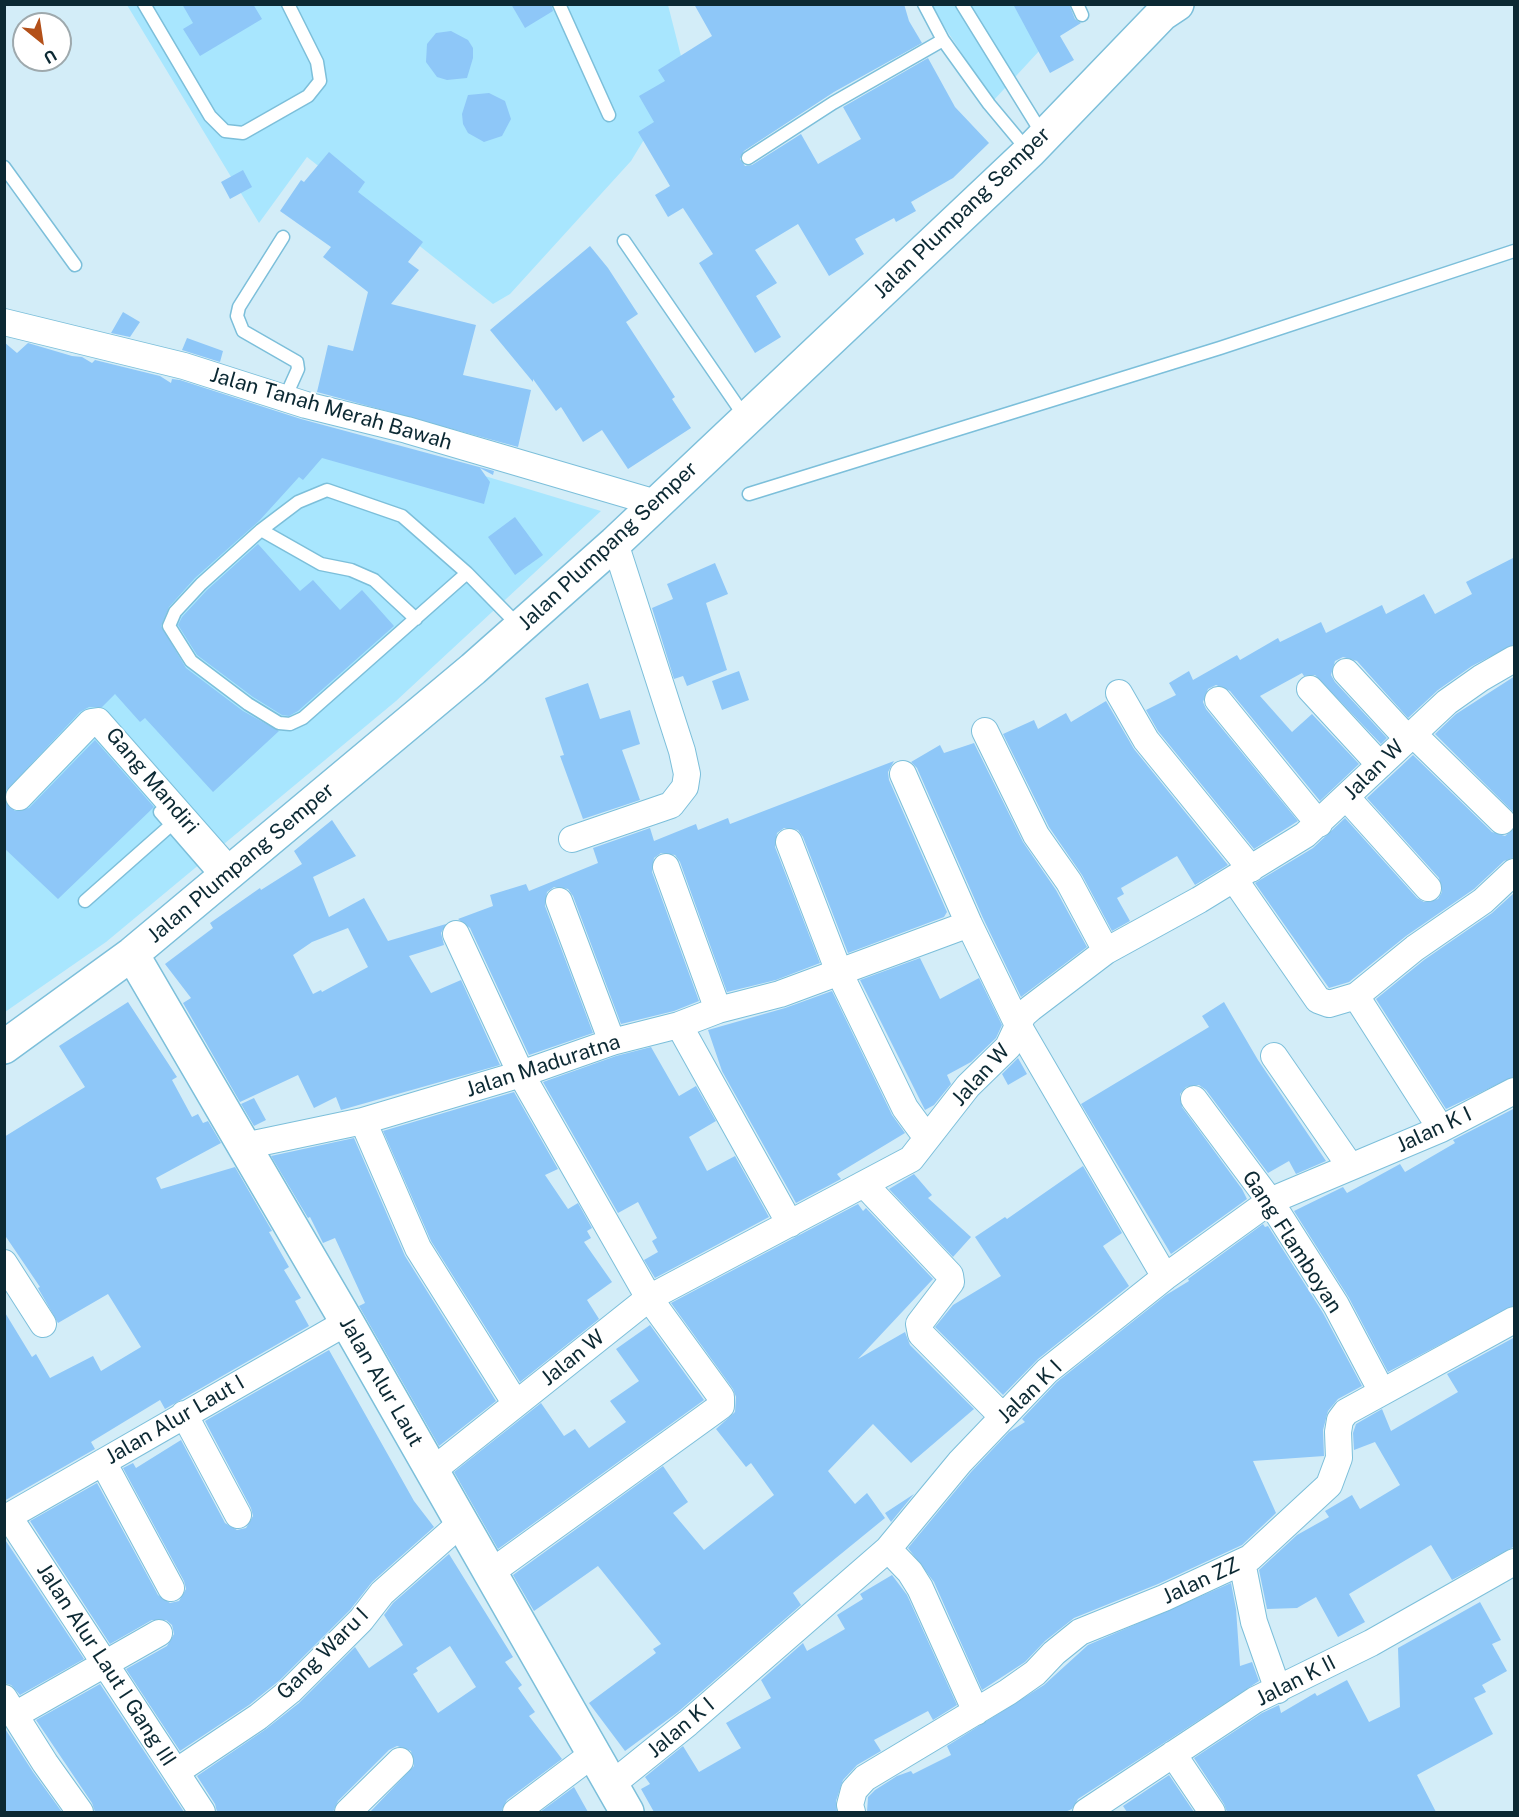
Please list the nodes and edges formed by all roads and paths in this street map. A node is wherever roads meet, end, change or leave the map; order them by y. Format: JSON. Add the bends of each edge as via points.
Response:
{"nodes":[{"id":1,"x":144,"y":4,"type":"edge"},
{"id":2,"x":288,"y":4,"type":"edge"},
{"id":3,"x":559,"y":4,"type":"edge"},
{"id":4,"x":924,"y":4,"type":"edge"},
{"id":5,"x":962,"y":4,"type":"edge"},
{"id":6,"x":1164,"y":8,"type":"edge"},
{"id":7,"x":943,"y":39,"type":"junction"},
{"id":8,"x":609,"y":115,"type":"dead end"},
{"id":9,"x":1036,"y":144,"type":"junction"},
{"id":10,"x":748,"y":158,"type":"dead end"},
{"id":11,"x":4,"y":167,"type":"edge"},
{"id":12,"x":283,"y":237,"type":"dead end"},
{"id":13,"x":624,"y":241,"type":"dead end"},
{"id":14,"x":1515,"y":250,"type":"edge"},
{"id":15,"x":75,"y":265,"type":"dead end"},
{"id":16,"x":4,"y":322,"type":"edge"},
{"id":17,"x":285,"y":398,"type":"junction"},
{"id":18,"x":746,"y":418,"type":"junction"},
{"id":19,"x":749,"y":494,"type":"dead end"},
{"id":20,"x":656,"y":502,"type":"junction"},
{"id":21,"x":261,"y":530,"type":"junction"},
{"id":22,"x":615,"y":543,"type":"junction"},
{"id":23,"x":467,"y":573,"type":"junction"},
{"id":24,"x":416,"y":619,"type":"junction"},
{"id":25,"x":520,"y":627,"type":"junction"},
{"id":26,"x":1515,"y":659,"type":"edge"},
{"id":27,"x":1346,"y":672,"type":"dead end"},
{"id":28,"x":1310,"y":689,"type":"dead end"},
{"id":29,"x":1119,"y":693,"type":"dead end"},
{"id":30,"x":1218,"y":700,"type":"dead end"},
{"id":31,"x":985,"y":731,"type":"dead end"},
{"id":32,"x":1409,"y":736,"type":"junction"},
{"id":33,"x":1380,"y":765,"type":"junction"},
{"id":34,"x":903,"y":774,"type":"dead end"},
{"id":35,"x":19,"y":797,"type":"dead end"},
{"id":36,"x":1347,"y":798,"type":"junction"},
{"id":37,"x":160,"y":812,"type":"dead end"},
{"id":38,"x":1502,"y":821,"type":"dead end"},
{"id":39,"x":1319,"y":824,"type":"junction"},
{"id":40,"x":171,"y":825,"type":"junction"},
{"id":41,"x":572,"y":839,"type":"dead end"},
{"id":42,"x":789,"y":842,"type":"dead end"},
{"id":43,"x":666,"y":867,"type":"dead end"},
{"id":44,"x":1515,"y":872,"type":"edge"},
{"id":45,"x":1243,"y":874,"type":"junction"},
{"id":46,"x":226,"y":876,"type":"junction"},
{"id":47,"x":1428,"y":888,"type":"dead end"},
{"id":48,"x":85,"y":901,"type":"dead end"},
{"id":49,"x":559,"y":901,"type":"dead end"},
{"id":50,"x":969,"y":924,"type":"junction"},
{"id":51,"x":456,"y":934,"type":"dead end"},
{"id":52,"x":1106,"y":951,"type":"junction"},
{"id":53,"x":132,"y":954,"type":"junction"},
{"id":54,"x":839,"y":972,"type":"junction"},
{"id":55,"x":1356,"y":996,"type":"junction"},
{"id":56,"x":718,"y":1010,"type":"junction"},
{"id":57,"x":680,"y":1025,"type":"junction"},
{"id":58,"x":1018,"y":1025,"type":"junction"},
{"id":59,"x":612,"y":1042,"type":"junction"},
{"id":60,"x":4,"y":1047,"type":"edge"},
{"id":61,"x":1274,"y":1056,"type":"dead end"},
{"id":62,"x":521,"y":1074,"type":"junction"},
{"id":63,"x":1515,"y":1091,"type":"edge"},
{"id":64,"x":1194,"y":1099,"type":"dead end"},
{"id":65,"x":363,"y":1121,"type":"junction"},
{"id":66,"x":1441,"y":1129,"type":"junction"},
{"id":67,"x":927,"y":1138,"type":"junction"},
{"id":68,"x":244,"y":1146,"type":"junction"},
{"id":69,"x":1350,"y":1166,"type":"junction"},
{"id":70,"x":865,"y":1185,"type":"junction"},
{"id":71,"x":1270,"y":1201,"type":"junction"},
{"id":72,"x":790,"y":1224,"type":"junction"},
{"id":73,"x":4,"y":1263,"type":"edge"},
{"id":74,"x":1165,"y":1277,"type":"junction"},
{"id":75,"x":649,"y":1298,"type":"junction"},
{"id":76,"x":1515,"y":1320,"type":"edge"},
{"id":77,"x":347,"y":1322,"type":"junction"},
{"id":78,"x":43,"y":1324,"type":"dead end"},
{"id":79,"x":1382,"y":1392,"type":"junction"},
{"id":80,"x":516,"y":1404,"type":"junction"},
{"id":81,"x":184,"y":1414,"type":"junction"},
{"id":82,"x":1003,"y":1417,"type":"junction"},
{"id":83,"x":103,"y":1462,"type":"junction"},
{"id":84,"x":432,"y":1471,"type":"junction"},
{"id":85,"x":238,"y":1515,"type":"dead end"},
{"id":86,"x":7,"y":1518,"type":"edge"},
{"id":87,"x":460,"y":1524,"type":"junction"},
{"id":88,"x":888,"y":1549,"type":"junction"},
{"id":89,"x":1242,"y":1562,"type":"junction"},
{"id":90,"x":1515,"y":1562,"type":"edge"},
{"id":91,"x":490,"y":1573,"type":"junction"},
{"id":92,"x":171,"y":1588,"type":"dead end"},
{"id":93,"x":159,"y":1633,"type":"dead end"},
{"id":94,"x":103,"y":1664,"type":"junction"},
{"id":95,"x":1278,"y":1690,"type":"junction"},
{"id":96,"x":10,"y":1707,"type":"edge"},
{"id":97,"x":976,"y":1712,"type":"junction"},
{"id":98,"x":593,"y":1754,"type":"junction"},
{"id":99,"x":1173,"y":1754,"type":"junction"},
{"id":100,"x":400,"y":1761,"type":"dead end"},
{"id":101,"x":176,"y":1772,"type":"junction"},
{"id":102,"x":619,"y":1798,"type":"edge"},
{"id":103,"x":80,"y":1812,"type":"edge"},
{"id":104,"x":202,"y":1812,"type":"edge"},
{"id":105,"x":348,"y":1812,"type":"edge"},
{"id":106,"x":516,"y":1812,"type":"edge"},
{"id":107,"x":852,"y":1812,"type":"edge"},
{"id":108,"x":1086,"y":1812,"type":"edge"},
{"id":109,"x":1212,"y":1812,"type":"edge"}],
"edges":[{"from":1,"to":2,"type":"lane","via":[[210,116],[225,131],[243,133],[308,96],[320,81],[317,62]]},
{"from":3,"to":8,"type":"lane"},
{"from":4,"to":7,"type":"lane"},
{"from":5,"to":9,"type":"lane"},
{"from":6,"to":9,"type":"main road","name":"Jalan Plumpang Semper"},
{"from":7,"to":9,"type":"lane","via":[[1002,121]]},
{"from":7,"to":10,"type":"lane"},
{"from":9,"to":18,"type":"main road","name":"Jalan Plumpang Semper"},
{"from":11,"to":15,"type":"lane"},
{"from":12,"to":17,"type":"lane","via":[[237,316],[243,331],[297,362],[298,369]]},
{"from":13,"to":18,"type":"lane"},
{"from":14,"to":19,"type":"lane","via":[[1209,351]]},
{"from":16,"to":17,"type":"street","name":"Jalan Tanah Merah Bawah","via":[[184,366]]},
{"from":17,"to":20,"type":"street","name":"Jalan Tanah Merah Bawah"},
{"from":18,"to":20,"type":"main road","name":"Jalan Plumpang Semper"},
{"from":20,"to":22,"type":"main road","name":"Jalan Plumpang Semper"},
{"from":21,"to":23,"type":"lane","via":[[298,502],[327,490],[402,516]]},
{"from":21,"to":24,"type":"lane","via":[[321,564],[374,580]]},
{"from":21,"to":24,"type":"lane","via":[[201,584],[175,612],[169,626],[191,661],[279,723],[290,724],[303,718]]},
{"from":22,"to":25,"type":"main road","name":"Jalan Plumpang Semper"},
{"from":22,"to":41,"type":"street","via":[[687,774],[685,787],[671,805]]},
{"from":23,"to":24,"type":"lane"},
{"from":23,"to":25,"type":"lane"},
{"from":25,"to":46,"type":"main road","name":"Jalan Plumpang Semper"},
{"from":26,"to":32,"type":"street","name":"Jalan W","via":[[1447,702]]},
{"from":27,"to":32,"type":"street"},
{"from":28,"to":33,"type":"street"},
{"from":29,"to":45,"type":"street","via":[[1146,740]]},
{"from":30,"to":39,"type":"street"},
{"from":31,"to":52,"type":"street","via":[[1036,835],[1069,882]]},
{"from":32,"to":33,"type":"street","name":"Jalan W"},
{"from":32,"to":38,"type":"street"},
{"from":33,"to":36,"type":"street","name":"Jalan W"},
{"from":34,"to":50,"type":"street"},
{"from":35,"to":46,"type":"street","name":"Gang Mandiri","via":[[91,722],[98,721]]},
{"from":36,"to":39,"type":"street","name":"Jalan W"},
{"from":36,"to":47,"type":"street"},
{"from":37,"to":40,"type":"lane"},
{"from":39,"to":45,"type":"street","name":"Jalan W"},
{"from":40,"to":46,"type":"lane"},
{"from":40,"to":48,"type":"lane"},
{"from":42,"to":54,"type":"street"},
{"from":43,"to":56,"type":"street"},
{"from":44,"to":55,"type":"street","via":[[1483,901]]},
{"from":45,"to":52,"type":"street","name":"Jalan W"},
{"from":45,"to":55,"type":"street","via":[[1318,1000],[1329,1004]]},
{"from":46,"to":53,"type":"main road","name":"Jalan Plumpang Semper"},
{"from":49,"to":59,"type":"street"},
{"from":50,"to":54,"type":"street","name":"Jalan Maduratna"},
{"from":50,"to":58,"type":"street"},
{"from":51,"to":62,"type":"street"},
{"from":52,"to":58,"type":"street","name":"Jalan W","via":[[1031,1008]]},
{"from":53,"to":60,"type":"main road","name":"Jalan Plumpang Semper"},
{"from":53,"to":68,"type":"main road","name":"Jalan Alur Laut"},
{"from":54,"to":56,"type":"street","name":"Jalan Maduratna","via":[[780,994]]},
{"from":54,"to":67,"type":"street","via":[[905,1108]]},
{"from":55,"to":66,"type":"street"},
{"from":56,"to":57,"type":"street","name":"Jalan Maduratna"},
{"from":57,"to":59,"type":"street","name":"Jalan Maduratna"},
{"from":57,"to":72,"type":"street"},
{"from":58,"to":67,"type":"street","name":"Jalan W","via":[[1008,1047],[968,1086]]},
{"from":58,"to":74,"type":"street"},
{"from":59,"to":62,"type":"street","name":"Jalan Maduratna"},
{"from":61,"to":69,"type":"street"},
{"from":62,"to":65,"type":"street","name":"Jalan Maduratna"},
{"from":62,"to":75,"type":"street"},
{"from":63,"to":66,"type":"street","name":"Jalan K I"},
{"from":64,"to":71,"type":"street","name":"Gang Flamboyan"},
{"from":65,"to":68,"type":"street","name":"Jalan Maduratna"},
{"from":65,"to":80,"type":"street","via":[[418,1248]]},
{"from":66,"to":69,"type":"street","name":"Jalan K I"},
{"from":67,"to":70,"type":"street","name":"Jalan W","via":[[911,1159]]},
{"from":68,"to":77,"type":"main road","name":"Jalan Alur Laut"},
{"from":69,"to":71,"type":"street","name":"Jalan K I"},
{"from":70,"to":72,"type":"street","name":"Jalan W"},
{"from":70,"to":82,"type":"street","via":[[949,1272],[951,1282],[919,1324],[919,1330]]},
{"from":71,"to":74,"type":"street","name":"Jalan K I"},
{"from":71,"to":79,"type":"street","name":"Gang Flamboyan","via":[[1336,1305]]},
{"from":72,"to":75,"type":"street","name":"Jalan W"},
{"from":73,"to":78,"type":"street"},
{"from":74,"to":82,"type":"street","name":"Jalan K I","via":[[1047,1371]]},
{"from":75,"to":80,"type":"street","name":"Jalan W"},
{"from":75,"to":91,"type":"street","via":[[715,1388],[721,1406]]},
{"from":76,"to":79,"type":"street","name":"Jalan ZZ"},
{"from":77,"to":81,"type":"street","name":"Jalan Alur Laut I"},
{"from":77,"to":84,"type":"main road","name":"Jalan Alur Laut"},
{"from":79,"to":89,"type":"street","name":"Jalan ZZ","via":[[1346,1412],[1340,1420],[1339,1458],[1329,1485]]},
{"from":80,"to":84,"type":"street","name":"Jalan W"},
{"from":81,"to":83,"type":"street","name":"Jalan Alur Laut I"},
{"from":81,"to":85,"type":"street"},
{"from":82,"to":88,"type":"street","name":"Jalan K I"},
{"from":83,"to":86,"type":"street","name":"Jalan Alur Laut I"},
{"from":83,"to":92,"type":"street"},
{"from":84,"to":87,"type":"main road","name":"Jalan Alur Laut"},
{"from":86,"to":94,"type":"street","name":"Jalan Alur Laut I Gang III"},
{"from":87,"to":91,"type":"main road","name":"Jalan Alur Laut"},
{"from":87,"to":101,"type":"street","name":"Gang Waru I","via":[[382,1593],[361,1620],[290,1691]]},
{"from":88,"to":97,"type":"street","via":[[920,1588]]},
{"from":88,"to":102,"type":"street","name":"Jalan K I","via":[[688,1723]]},
{"from":89,"to":95,"type":"street","via":[[1254,1622]]},
{"from":89,"to":97,"type":"street","name":"Jalan ZZ","via":[[1080,1632],[1035,1673]]},
{"from":90,"to":95,"type":"street","name":"Jalan K II"},
{"from":91,"to":98,"type":"main road","name":"Jalan Alur Laut"},
{"from":93,"to":94,"type":"street"},
{"from":94,"to":96,"type":"street"},
{"from":94,"to":101,"type":"street","name":"Jalan Alur Laut I Gang III"},
{"from":95,"to":99,"type":"street","name":"Jalan K II","via":[[1255,1700]]},
{"from":96,"to":103,"type":"street"},
{"from":97,"to":107,"type":"street","name":"Jalan ZZ","via":[[866,1778],[854,1790]]},
{"from":98,"to":102,"type":"main road","name":"Jalan Alur Laut"},
{"from":98,"to":106,"type":"street"},
{"from":99,"to":108,"type":"street","name":"Jalan K II"},
{"from":99,"to":109,"type":"street"},
{"from":100,"to":105,"type":"street"},
{"from":101,"to":104,"type":"street","name":"Jalan Alur Laut I Gang III"}]}
